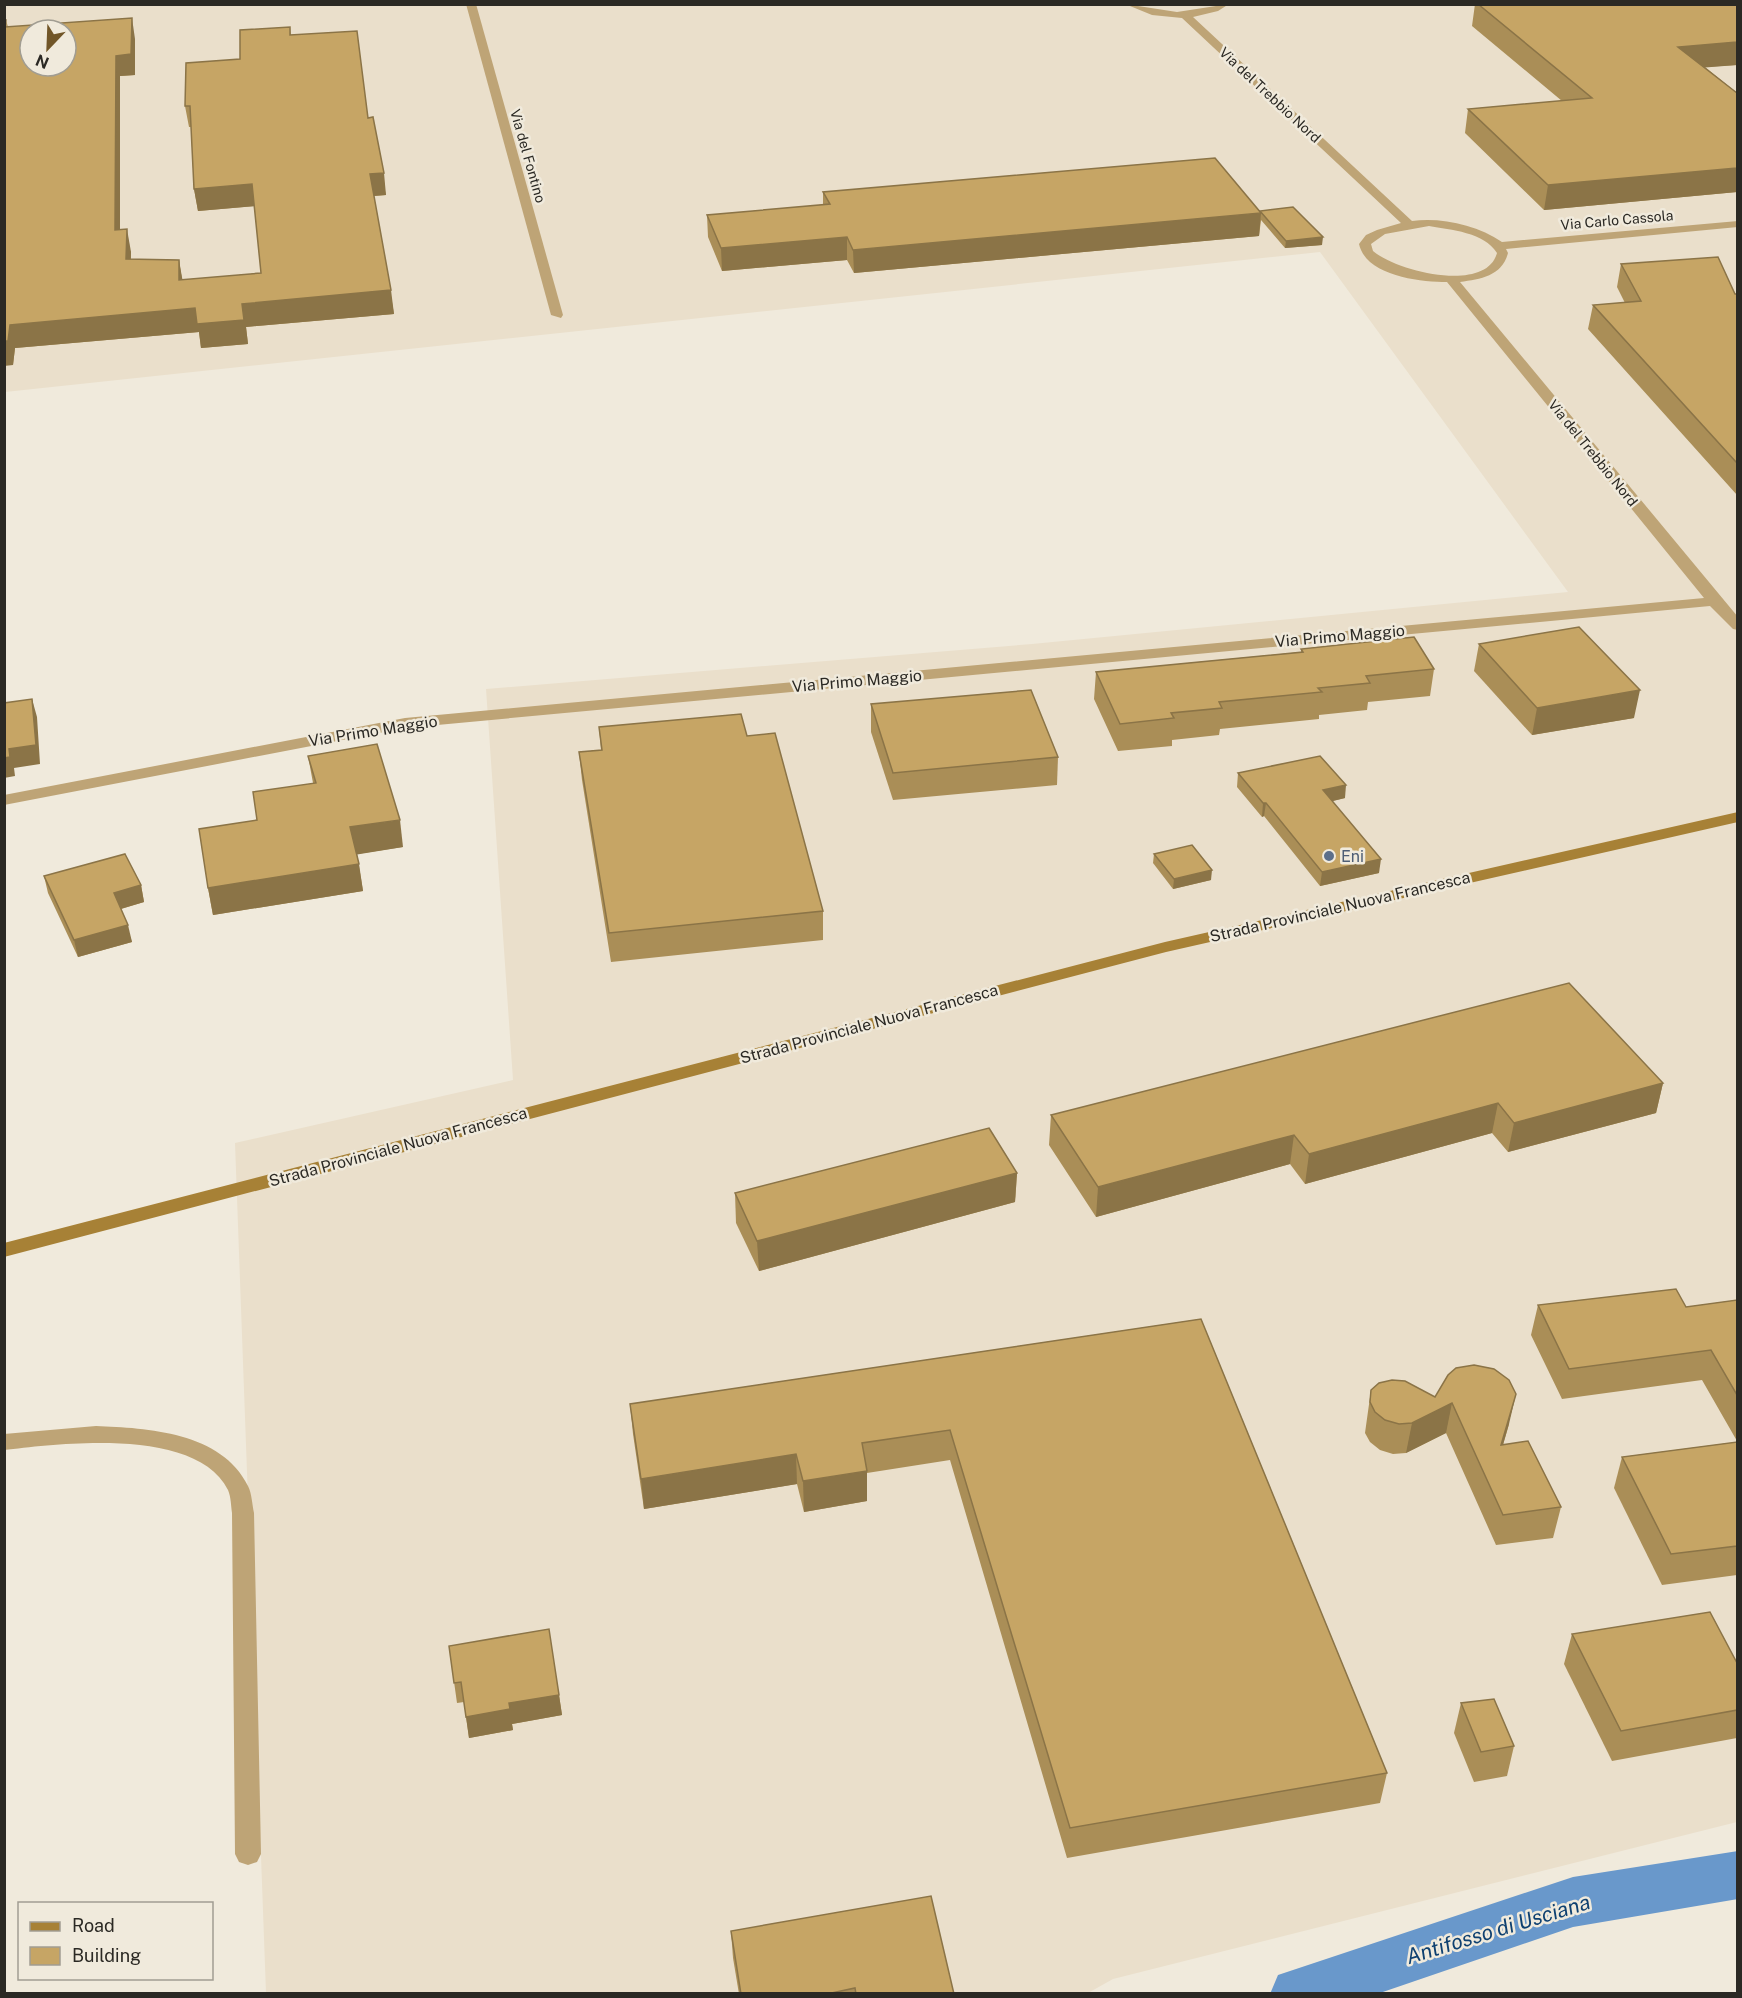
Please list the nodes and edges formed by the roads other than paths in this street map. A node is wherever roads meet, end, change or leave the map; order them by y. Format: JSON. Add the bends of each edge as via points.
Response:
{"nodes":[{"id":1,"x":471,"y":4,"type":"edge"},
{"id":2,"x":1129,"y":4,"type":"edge"},
{"id":3,"x":1225,"y":4,"type":"edge"},
{"id":4,"x":1185,"y":15,"type":"junction"},
{"id":5,"x":1408,"y":224,"type":"junction"},
{"id":6,"x":1737,"y":224,"type":"edge"},
{"id":7,"x":1498,"y":246,"type":"junction"},
{"id":8,"x":1450,"y":278,"type":"junction"},
{"id":9,"x":556,"y":315,"type":"dead end"},
{"id":10,"x":1714,"y":601,"type":"junction"},
{"id":11,"x":1737,"y":626,"type":"edge"},
{"id":12,"x":4,"y":800,"type":"edge"},
{"id":13,"x":1737,"y":817,"type":"edge"},
{"id":14,"x":4,"y":1250,"type":"edge"},
{"id":15,"x":4,"y":1442,"type":"edge"},
{"id":16,"x":248,"y":1854,"type":"dead end"}],
"edges":[{"from":1,"to":9,"type":"street","name":"Via del Fontino"},
{"from":2,"to":4,"type":"street","via":[[1151,12]]},
{"from":3,"to":4,"type":"street","via":[[1215,10]]},
{"from":4,"to":5,"type":"street","name":"Via del Trebbio Nord"},
{"from":5,"to":7,"type":"street","via":[[1451,225],[1471,230]]},
{"from":5,"to":8,"type":"street","via":[[1391,227],[1369,239],[1369,255],[1385,266],[1410,274]]},
{"from":6,"to":7,"type":"street","name":"Via Carlo Cassola"},
{"from":7,"to":8,"type":"street","via":[[1501,261],[1495,267],[1476,275]]},
{"from":8,"to":10,"type":"street","name":"Via del Trebbio Nord"},
{"from":10,"to":11,"type":"street","name":"Via del Trebbio Nord"},
{"from":10,"to":12,"type":"street","name":"Via Primo Maggio","via":[[405,723]]},
{"from":13,"to":14,"type":"main road","name":"Strada Provinciale Nuova Francesca","via":[[1165,947]]},
{"from":15,"to":16,"type":"street","via":[[110,1432],[155,1439],[196,1451],[224,1467],[238,1487],[243,1513]]}]}
